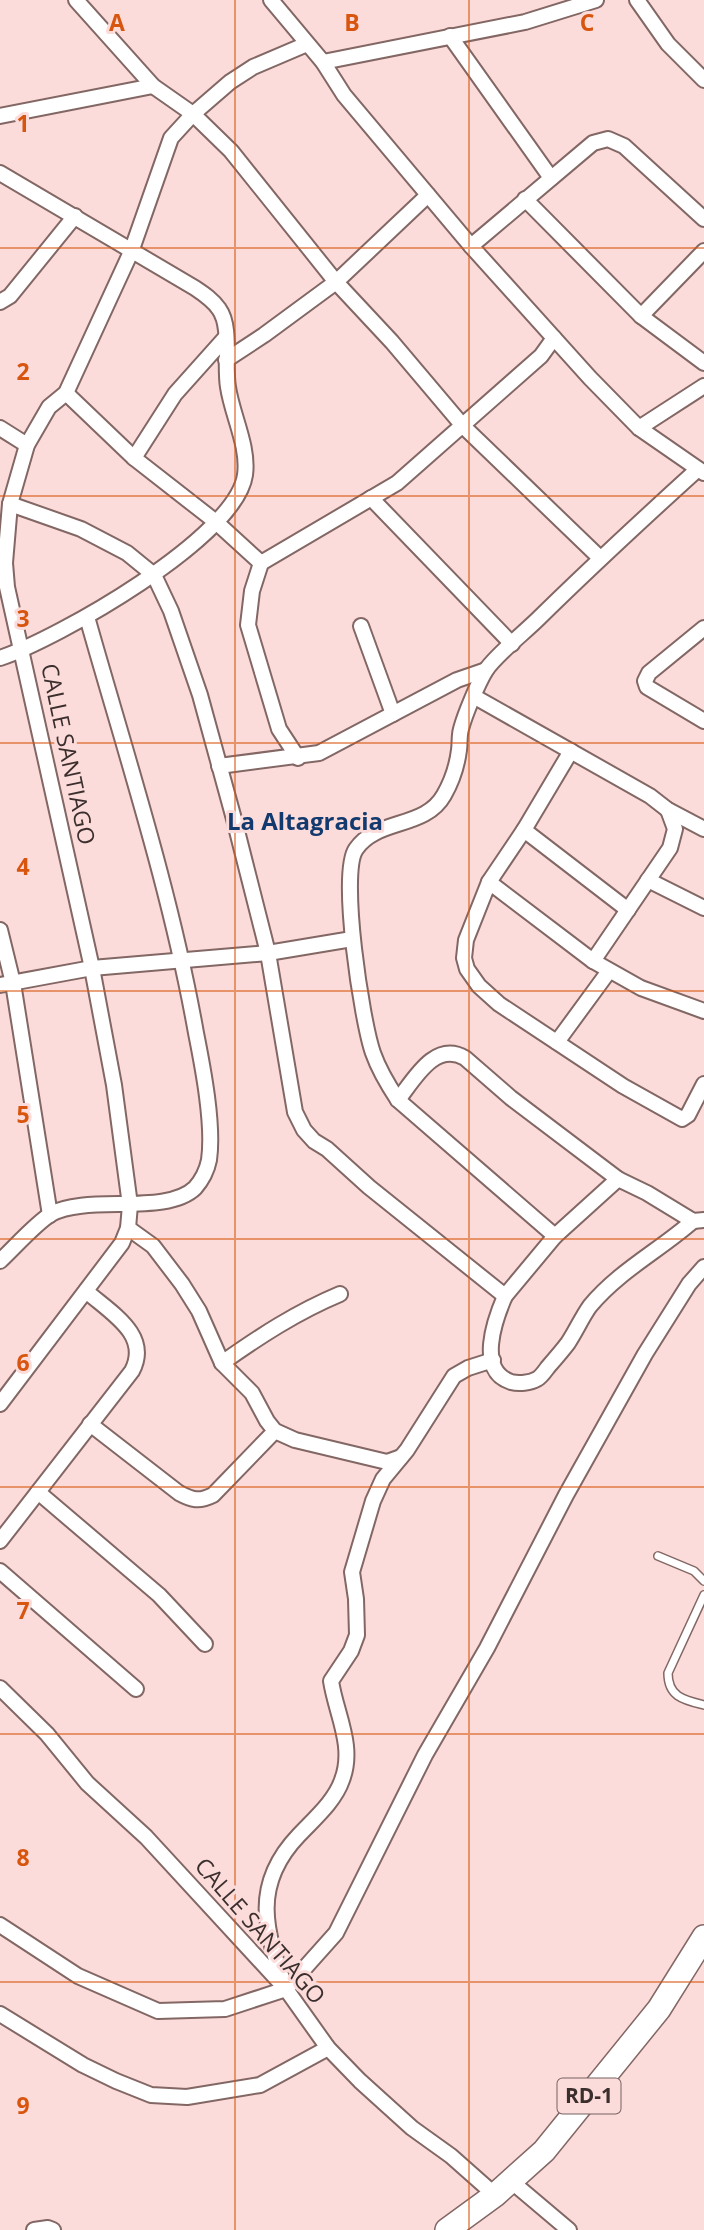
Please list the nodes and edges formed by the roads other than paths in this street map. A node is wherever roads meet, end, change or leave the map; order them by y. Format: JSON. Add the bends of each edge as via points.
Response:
{"nodes":[{"id":1,"x":75,"y":0,"type":"edge"},
{"id":2,"x":271,"y":0,"type":"edge"},
{"id":3,"x":596,"y":0,"type":"edge"},
{"id":4,"x":637,"y":0,"type":"edge"},
{"id":5,"x":450,"y":36,"type":"junction"},
{"id":6,"x":307,"y":44,"type":"junction"},
{"id":7,"x":323,"y":62,"type":"junction"},
{"id":8,"x":704,"y":80,"type":"edge"},
{"id":9,"x":153,"y":86,"type":"junction"},
{"id":10,"x":193,"y":114,"type":"junction"},
{"id":11,"x":0,"y":116,"type":"edge"},
{"id":12,"x":0,"y":173,"type":"edge"},
{"id":13,"x":551,"y":178,"type":"junction"},
{"id":14,"x":428,"y":195,"type":"junction"},
{"id":15,"x":525,"y":199,"type":"junction"},
{"id":16,"x":75,"y":216,"type":"junction"},
{"id":17,"x":704,"y":219,"type":"edge"},
{"id":18,"x":471,"y":246,"type":"junction"},
{"id":19,"x":704,"y":251,"type":"edge"},
{"id":20,"x":131,"y":252,"type":"junction"},
{"id":21,"x":336,"y":282,"type":"junction"},
{"id":22,"x":0,"y":302,"type":"edge"},
{"id":23,"x":641,"y":316,"type":"junction"},
{"id":24,"x":226,"y":337,"type":"junction"},
{"id":25,"x":554,"y":338,"type":"junction"},
{"id":26,"x":226,"y":360,"type":"junction"},
{"id":27,"x":704,"y":363,"type":"edge"},
{"id":28,"x":704,"y":386,"type":"edge"},
{"id":29,"x":66,"y":393,"type":"junction"},
{"id":30,"x":463,"y":426,"type":"junction"},
{"id":31,"x":0,"y":428,"type":"edge"},
{"id":32,"x":639,"y":428,"type":"junction"},
{"id":33,"x":27,"y":445,"type":"junction"},
{"id":34,"x":134,"y":458,"type":"junction"},
{"id":35,"x":701,"y":471,"type":"edge"},
{"id":36,"x":371,"y":498,"type":"junction"},
{"id":37,"x":10,"y":505,"type":"junction"},
{"id":38,"x":216,"y":522,"type":"junction"},
{"id":39,"x":600,"y":558,"type":"junction"},
{"id":40,"x":3,"y":563,"type":"edge"},
{"id":41,"x":261,"y":563,"type":"junction"},
{"id":42,"x":155,"y":575,"type":"junction"},
{"id":43,"x":88,"y":617,"type":"junction"},
{"id":44,"x":361,"y":626,"type":"dead end"},
{"id":45,"x":704,"y":628,"type":"edge"},
{"id":46,"x":512,"y":644,"type":"junction"},
{"id":47,"x":22,"y":650,"type":"junction"},
{"id":48,"x":0,"y":658,"type":"edge"},
{"id":49,"x":486,"y":670,"type":"junction"},
{"id":50,"x":475,"y":697,"type":"junction"},
{"id":51,"x":393,"y":714,"type":"junction"},
{"id":52,"x":704,"y":721,"type":"edge"},
{"id":53,"x":571,"y":751,"type":"junction"},
{"id":54,"x":298,"y":758,"type":"junction"},
{"id":55,"x":219,"y":766,"type":"junction"},
{"id":56,"x":668,"y":810,"type":"junction"},
{"id":57,"x":704,"y":829,"type":"edge"},
{"id":58,"x":524,"y":830,"type":"junction"},
{"id":59,"x":648,"y":880,"type":"junction"},
{"id":60,"x":489,"y":882,"type":"junction"},
{"id":61,"x":704,"y":908,"type":"edge"},
{"id":62,"x":628,"y":910,"type":"junction"},
{"id":63,"x":0,"y":930,"type":"edge"},
{"id":64,"x":352,"y":939,"type":"junction"},
{"id":65,"x":268,"y":953,"type":"junction"},
{"id":66,"x":183,"y":960,"type":"junction"},
{"id":67,"x":593,"y":961,"type":"junction"},
{"id":68,"x":92,"y":968,"type":"junction"},
{"id":69,"x":609,"y":971,"type":"junction"},
{"id":70,"x":6,"y":984,"type":"edge"},
{"id":71,"x":704,"y":1011,"type":"edge"},
{"id":72,"x":557,"y":1042,"type":"junction"},
{"id":73,"x":704,"y":1084,"type":"edge"},
{"id":74,"x":398,"y":1100,"type":"junction"},
{"id":75,"x":618,"y":1180,"type":"junction"},
{"id":76,"x":130,"y":1205,"type":"junction"},
{"id":77,"x":50,"y":1215,"type":"junction"},
{"id":78,"x":699,"y":1220,"type":"edge"},
{"id":79,"x":128,"y":1228,"type":"junction"},
{"id":80,"x":555,"y":1236,"type":"junction"},
{"id":81,"x":0,"y":1261,"type":"edge"},
{"id":82,"x":704,"y":1267,"type":"edge"},
{"id":83,"x":86,"y":1291,"type":"junction"},
{"id":84,"x":340,"y":1294,"type":"dead end"},
{"id":85,"x":505,"y":1296,"type":"junction"},
{"id":86,"x":493,"y":1360,"type":"junction"},
{"id":87,"x":222,"y":1363,"type":"junction"},
{"id":88,"x":0,"y":1405,"type":"edge"},
{"id":89,"x":90,"y":1424,"type":"junction"},
{"id":90,"x":275,"y":1431,"type":"junction"},
{"id":91,"x":401,"y":1457,"type":"junction"},
{"id":92,"x":38,"y":1492,"type":"junction"},
{"id":93,"x":0,"y":1541,"type":"edge"},
{"id":94,"x":658,"y":1556,"type":"dead end"},
{"id":95,"x":0,"y":1571,"type":"edge"},
{"id":96,"x":704,"y":1580,"type":"edge"},
{"id":97,"x":704,"y":1595,"type":"edge"},
{"id":98,"x":694,"y":1618,"type":"junction"},
{"id":99,"x":704,"y":1622,"type":"edge"},
{"id":100,"x":205,"y":1644,"type":"dead end"},
{"id":101,"x":0,"y":1688,"type":"edge"},
{"id":102,"x":136,"y":1689,"type":"dead end"},
{"id":103,"x":704,"y":1705,"type":"edge"},
{"id":104,"x":0,"y":1925,"type":"edge"},
{"id":105,"x":704,"y":1937,"type":"edge"},
{"id":106,"x":286,"y":1989,"type":"junction"},
{"id":107,"x":0,"y":2014,"type":"edge"},
{"id":108,"x":328,"y":2048,"type":"junction"},
{"id":109,"x":503,"y":2188,"type":"junction"},
{"id":110,"x":34,"y":2230,"type":"edge"},
{"id":111,"x":52,"y":2230,"type":"edge"},
{"id":112,"x":447,"y":2230,"type":"edge"},
{"id":113,"x":569,"y":2230,"type":"edge"}],
"edges":[{"from":1,"to":9,"type":"street"},
{"from":2,"to":6,"type":"street"},
{"from":3,"to":5,"type":"street","via":[[525,22]]},
{"from":4,"to":8,"type":"street","via":[[667,44]]},
{"from":5,"to":7,"type":"street"},
{"from":5,"to":13,"type":"street"},
{"from":6,"to":7,"type":"street"},
{"from":6,"to":10,"type":"street","name":"CALLE SANTIAGO","via":[[253,67]]},
{"from":7,"to":14,"type":"street","via":[[344,95]]},
{"from":9,"to":10,"type":"street"},
{"from":9,"to":11,"type":"street"},
{"from":10,"to":20,"type":"street","name":"CALLE SANTIAGO","via":[[171,138]]},
{"from":10,"to":21,"type":"street","via":[[230,151]]},
{"from":12,"to":16,"type":"street"},
{"from":13,"to":15,"type":"street"},
{"from":13,"to":17,"type":"street","via":[[593,143],[608,139],[624,146]]},
{"from":14,"to":18,"type":"street"},
{"from":14,"to":21,"type":"street"},
{"from":15,"to":18,"type":"street"},
{"from":15,"to":23,"type":"street"},
{"from":16,"to":20,"type":"street"},
{"from":16,"to":22,"type":"street","via":[[10,296]]},
{"from":18,"to":25,"type":"street"},
{"from":19,"to":23,"type":"street"},
{"from":20,"to":24,"type":"street","via":[[213,301],[226,321]]},
{"from":20,"to":29,"type":"street","name":"CALLE SANTIAGO"},
{"from":21,"to":26,"type":"street"},
{"from":21,"to":30,"type":"street"},
{"from":23,"to":27,"type":"street"},
{"from":24,"to":26,"type":"street"},
{"from":24,"to":34,"type":"street","via":[[175,394]]},
{"from":25,"to":30,"type":"street","via":[[541,356]]},
{"from":25,"to":32,"type":"street"},
{"from":26,"to":38,"type":"street","via":[[245,476]]},
{"from":28,"to":32,"type":"street"},
{"from":29,"to":33,"type":"street","name":"CALLE SANTIAGO","via":[[49,407]]},
{"from":29,"to":34,"type":"street"},
{"from":30,"to":36,"type":"street","via":[[397,483]]},
{"from":30,"to":39,"type":"street"},
{"from":31,"to":33,"type":"street"},
{"from":32,"to":35,"type":"street"},
{"from":33,"to":37,"type":"street","name":"CALLE SANTIAGO"},
{"from":34,"to":38,"type":"street"},
{"from":35,"to":39,"type":"street"},
{"from":36,"to":41,"type":"street"},
{"from":36,"to":46,"type":"street"},
{"from":37,"to":40,"type":"street","name":"CALLE SANTIAGO"},
{"from":37,"to":42,"type":"street","via":[[102,538]]},
{"from":38,"to":41,"type":"street"},
{"from":38,"to":42,"type":"street"},
{"from":39,"to":46,"type":"street"},
{"from":40,"to":47,"type":"street","name":"CALLE SANTIAGO"},
{"from":41,"to":54,"type":"street","via":[[248,625],[279,729]]},
{"from":42,"to":43,"type":"street"},
{"from":42,"to":55,"type":"street","via":[[200,695]]},
{"from":43,"to":47,"type":"street"},
{"from":43,"to":66,"type":"street"},
{"from":44,"to":51,"type":"street"},
{"from":45,"to":52,"type":"street","via":[[645,681],[647,687]]},
{"from":46,"to":49,"type":"street"},
{"from":47,"to":48,"type":"street"},
{"from":47,"to":68,"type":"street","name":"CALLE SANTIAGO"},
{"from":49,"to":50,"type":"street"},
{"from":49,"to":51,"type":"street","via":[[469,674]]},
{"from":50,"to":53,"type":"street"},
{"from":50,"to":64,"type":"street","via":[[460,731],[454,773],[443,797],[422,816],[376,831],[354,850],[349,888]]},
{"from":51,"to":54,"type":"street","via":[[319,753]]},
{"from":53,"to":56,"type":"street"},
{"from":53,"to":58,"type":"street"},
{"from":54,"to":55,"type":"street"},
{"from":55,"to":65,"type":"street"},
{"from":56,"to":57,"type":"street"},
{"from":56,"to":59,"type":"street","via":[[675,829],[670,848]]},
{"from":58,"to":60,"type":"street"},
{"from":58,"to":62,"type":"street"},
{"from":59,"to":61,"type":"street"},
{"from":59,"to":62,"type":"street"},
{"from":60,"to":67,"type":"street"},
{"from":60,"to":72,"type":"street","via":[[466,940],[467,970],[499,1004]]},
{"from":62,"to":67,"type":"street"},
{"from":63,"to":70,"type":"street"},
{"from":64,"to":65,"type":"street"},
{"from":64,"to":74,"type":"street","via":[[372,1051]]},
{"from":65,"to":66,"type":"street"},
{"from":65,"to":85,"type":"street","via":[[295,1112],[304,1130]]},
{"from":66,"to":68,"type":"street"},
{"from":66,"to":76,"type":"street","via":[[201,1060],[209,1159],[205,1175],[187,1194]]},
{"from":67,"to":69,"type":"street"},
{"from":68,"to":70,"type":"street"},
{"from":68,"to":76,"type":"street","name":"CALLE SANTIAGO"},
{"from":69,"to":71,"type":"street"},
{"from":69,"to":72,"type":"street"},
{"from":70,"to":77,"type":"street"},
{"from":72,"to":73,"type":"street","via":[[682,1119]]},
{"from":74,"to":75,"type":"street","via":[[434,1059],[445,1052],[456,1053]]},
{"from":74,"to":80,"type":"street"},
{"from":75,"to":78,"type":"street"},
{"from":75,"to":80,"type":"street"},
{"from":76,"to":77,"type":"street","via":[[76,1207]]},
{"from":76,"to":79,"type":"street","name":"CALLE SANTIAGO"},
{"from":77,"to":81,"type":"street"},
{"from":78,"to":86,"type":"street","via":[[613,1283],[538,1379],[509,1381],[498,1373]]},
{"from":79,"to":83,"type":"street","name":"CALLE SANTIAGO"},
{"from":79,"to":87,"type":"street","via":[[153,1246],[182,1284]]},
{"from":80,"to":85,"type":"street"},
{"from":82,"to":106,"type":"street","via":[[645,1353],[566,1495],[425,1755],[336,1933]]},
{"from":83,"to":88,"type":"street","name":"CALLE SANTIAGO"},
{"from":83,"to":89,"type":"street","via":[[126,1326],[138,1350],[132,1371]]},
{"from":84,"to":87,"type":"street","via":[[262,1335]]},
{"from":85,"to":86,"type":"street","via":[[491,1338]]},
{"from":86,"to":91,"type":"street","via":[[454,1376]]},
{"from":87,"to":90,"type":"street","via":[[252,1393]]},
{"from":89,"to":90,"type":"street","via":[[192,1500],[213,1495]]},
{"from":89,"to":92,"type":"street"},
{"from":90,"to":91,"type":"street","via":[[387,1462]]},
{"from":91,"to":106,"type":"street","via":[[383,1479],[357,1552],[352,1572],[357,1635],[331,1681],[348,1751],[342,1781],[277,1864],[268,1884],[266,1918]]},
{"from":92,"to":93,"type":"street"},
{"from":92,"to":100,"type":"street","via":[[159,1595]]},
{"from":94,"to":96,"type":"lane"},
{"from":95,"to":102,"type":"street"},
{"from":97,"to":98,"type":"lane"},
{"from":98,"to":99,"type":"lane"},
{"from":98,"to":103,"type":"lane","via":[[668,1673],[668,1685],[676,1695]]},
{"from":101,"to":106,"type":"street","name":"CALLE SANTIAGO"},
{"from":104,"to":106,"type":"street","via":[[78,1976],[158,2011],[225,2009]]},
{"from":105,"to":109,"type":"main road","number":"RD-1","via":[[659,2009],[625,2052],[544,2151]]},
{"from":106,"to":108,"type":"street","name":"CALLE SANTIAGO"},
{"from":107,"to":108,"type":"street","via":[[83,2065],[151,2095],[187,2097],[260,2085]]},
{"from":108,"to":109,"type":"street","name":"CALLE SANTIAGO","via":[[412,2128]]},
{"from":109,"to":112,"type":"main road","number":"RD-1"},
{"from":109,"to":113,"type":"street","name":"CALLE SANTIAGO"},
{"from":110,"to":111,"type":"street"}]}
